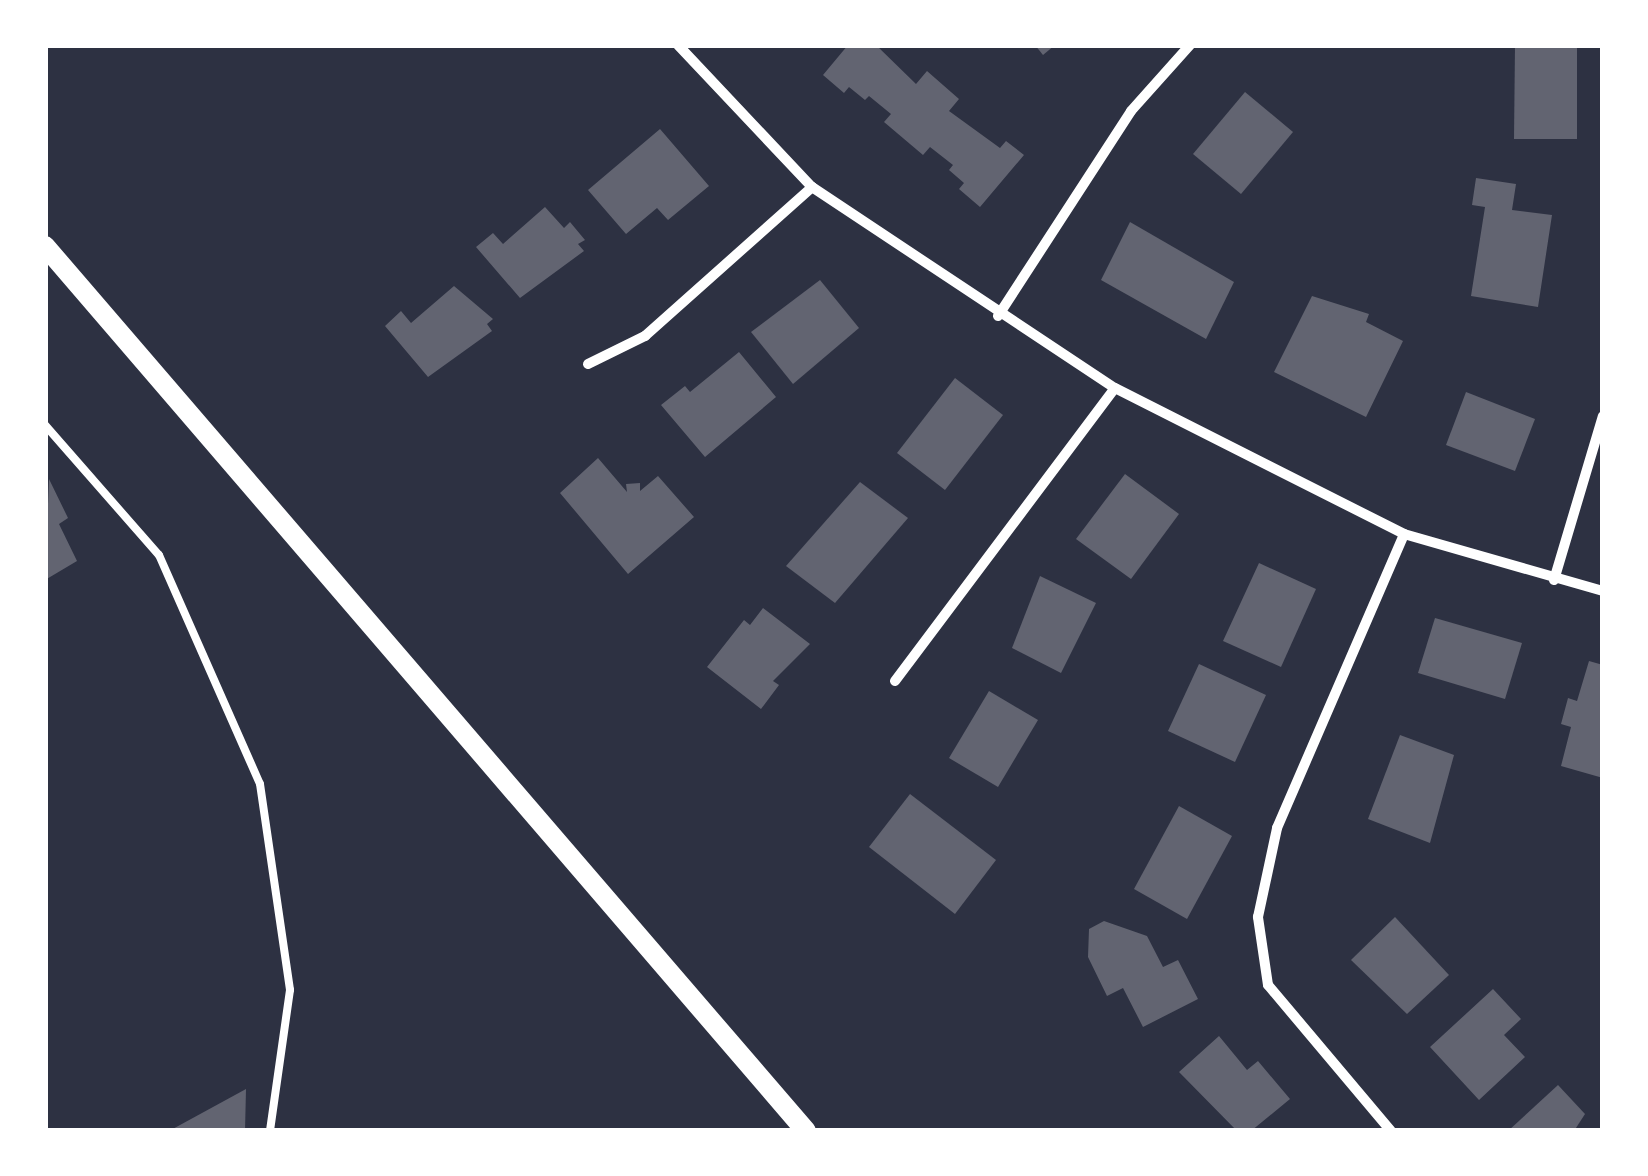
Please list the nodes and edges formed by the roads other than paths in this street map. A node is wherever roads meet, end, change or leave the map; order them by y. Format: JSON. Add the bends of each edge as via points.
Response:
{"nodes":[{"id":1,"x":678,"y":45,"type":"edge"},
{"id":2,"x":1190,"y":45,"type":"edge"},
{"id":3,"x":812,"y":187,"type":"junction"},
{"id":4,"x":45,"y":246,"type":"edge"},
{"id":5,"x":998,"y":316,"type":"junction"},
{"id":6,"x":588,"y":364,"type":"dead end"},
{"id":7,"x":1115,"y":388,"type":"junction"},
{"id":8,"x":1603,"y":416,"type":"edge"},
{"id":9,"x":45,"y":424,"type":"edge"},
{"id":10,"x":1404,"y":534,"type":"junction"},
{"id":11,"x":1554,"y":580,"type":"junction"},
{"id":12,"x":1603,"y":592,"type":"edge"},
{"id":13,"x":894,"y":681,"type":"dead end"},
{"id":14,"x":270,"y":1131,"type":"edge"},
{"id":15,"x":806,"y":1131,"type":"edge"},
{"id":16,"x":1391,"y":1131,"type":"edge"}],
"edges":[{"from":1,"to":3,"type":"street"},
{"from":2,"to":5,"type":"street","via":[[1130,111]]},
{"from":3,"to":5,"type":"street"},
{"from":3,"to":6,"type":"street","via":[[645,336]]},
{"from":4,"to":15,"type":"main road"},
{"from":5,"to":7,"type":"street"},
{"from":7,"to":10,"type":"street"},
{"from":7,"to":13,"type":"street"},
{"from":8,"to":11,"type":"street"},
{"from":9,"to":14,"type":"lane","via":[[159,555],[260,784],[290,990]]},
{"from":10,"to":11,"type":"street"},
{"from":10,"to":16,"type":"street","via":[[1277,828],[1258,918],[1268,986]]},
{"from":11,"to":12,"type":"street"}]}
